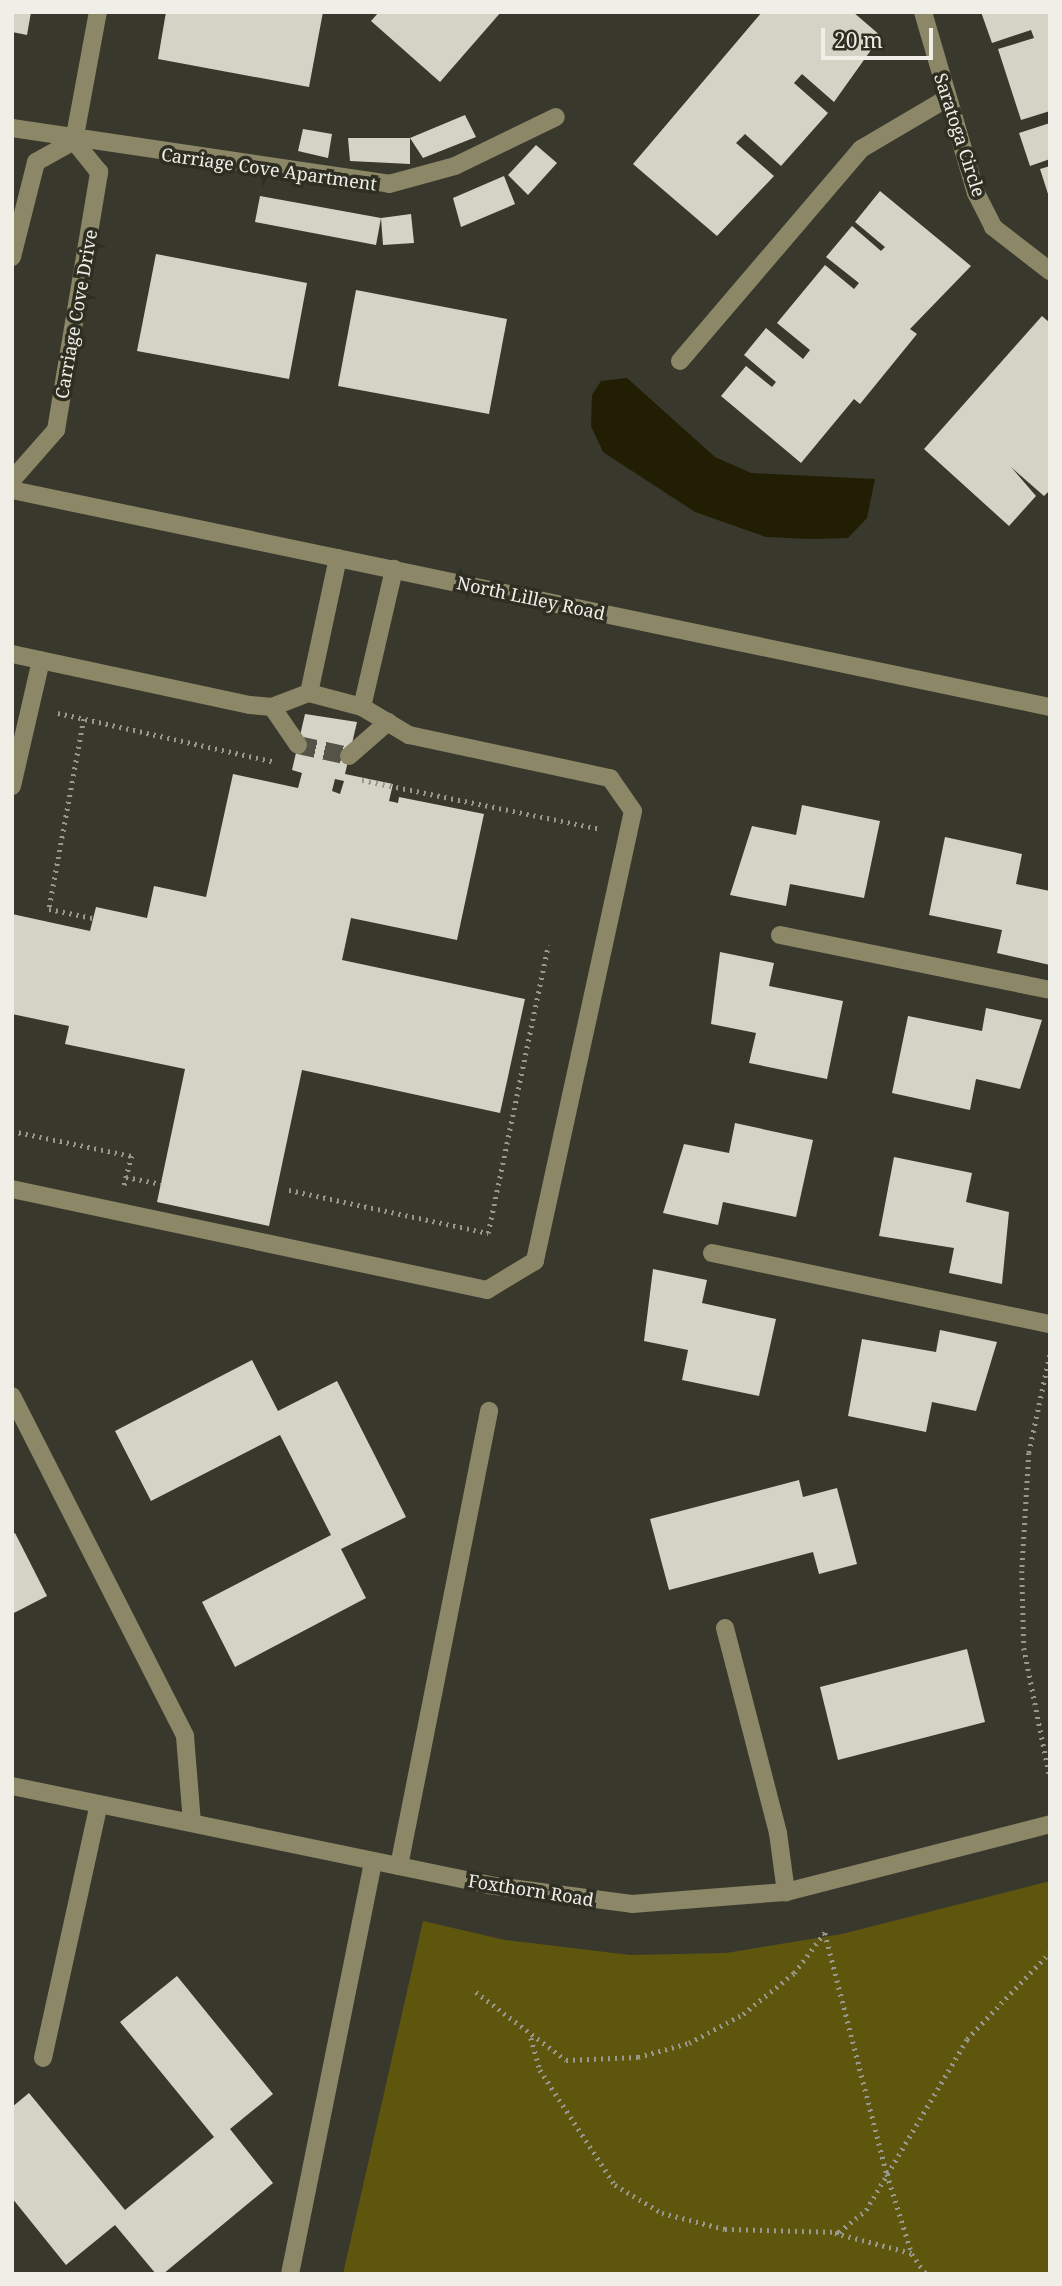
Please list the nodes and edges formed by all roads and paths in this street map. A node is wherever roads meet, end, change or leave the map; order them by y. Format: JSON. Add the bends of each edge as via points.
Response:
{"nodes":[{"id":1,"x":99,"y":12,"type":"edge"},
{"id":2,"x":923,"y":12,"type":"edge"},
{"id":3,"x":946,"y":99,"type":"junction"},
{"id":4,"x":556,"y":117,"type":"dead end"},
{"id":5,"x":12,"y":128,"type":"edge"},
{"id":6,"x":74,"y":141,"type":"junction"},
{"id":7,"x":12,"y":257,"type":"edge"},
{"id":8,"x":1050,"y":271,"type":"edge"},
{"id":9,"x":680,"y":361,"type":"dead end"},
{"id":10,"x":12,"y":480,"type":"edge"},
{"id":11,"x":12,"y":490,"type":"edge"},
{"id":12,"x":338,"y":558,"type":"junction"},
{"id":13,"x":394,"y":569,"type":"junction"},
{"id":14,"x":12,"y":654,"type":"edge"},
{"id":15,"x":40,"y":660,"type":"junction"},
{"id":16,"x":309,"y":693,"type":"junction"},
{"id":17,"x":272,"y":707,"type":"junction"},
{"id":18,"x":362,"y":707,"type":"junction"},
{"id":19,"x":1050,"y":707,"type":"edge"},
{"id":20,"x":53,"y":711,"type":"dead end"},
{"id":21,"x":84,"y":719,"type":"junction"},
{"id":22,"x":388,"y":722,"type":"junction"},
{"id":23,"x":298,"y":745,"type":"tunnel mouth"},
{"id":24,"x":349,"y":756,"type":"dead end"},
{"id":25,"x":279,"y":763,"type":"dead end"},
{"id":26,"x":12,"y":786,"type":"edge"},
{"id":27,"x":392,"y":787,"type":"dead end"},
{"id":28,"x":611,"y":830,"type":"dead end"},
{"id":29,"x":93,"y":918,"type":"dead end"},
{"id":30,"x":780,"y":935,"type":"dead end"},
{"id":31,"x":548,"y":945,"type":"dead end"},
{"id":32,"x":1050,"y":990,"type":"edge"},
{"id":33,"x":12,"y":1131,"type":"edge"},
{"id":34,"x":126,"y":1177,"type":"junction"},
{"id":35,"x":161,"y":1184,"type":"dead end"},
{"id":36,"x":12,"y":1189,"type":"edge"},
{"id":37,"x":289,"y":1190,"type":"dead end"},
{"id":38,"x":122,"y":1195,"type":"dead end"},
{"id":39,"x":712,"y":1253,"type":"dead end"},
{"id":40,"x":1050,"y":1324,"type":"edge"},
{"id":41,"x":1050,"y":1355,"type":"edge"},
{"id":42,"x":12,"y":1396,"type":"edge"},
{"id":43,"x":489,"y":1412,"type":"dead end"},
{"id":44,"x":726,"y":1628,"type":"dead end"},
{"id":45,"x":1050,"y":1778,"type":"edge"},
{"id":46,"x":12,"y":1786,"type":"edge"},
{"id":47,"x":99,"y":1804,"type":"junction"},
{"id":48,"x":192,"y":1823,"type":"junction"},
{"id":49,"x":1050,"y":1824,"type":"edge"},
{"id":50,"x":373,"y":1861,"type":"junction"},
{"id":51,"x":399,"y":1867,"type":"junction"},
{"id":52,"x":786,"y":1892,"type":"junction"},
{"id":53,"x":1050,"y":1952,"type":"edge"},
{"id":54,"x":476,"y":1992,"type":"dead end"},
{"id":55,"x":531,"y":2038,"type":"junction"},
{"id":56,"x":43,"y":2058,"type":"dead end"},
{"id":57,"x":887,"y":2174,"type":"junction"},
{"id":58,"x":830,"y":2232,"type":"junction"},
{"id":59,"x":912,"y":2254,"type":"junction"},
{"id":60,"x":290,"y":2274,"type":"edge"},
{"id":61,"x":926,"y":2274,"type":"edge"}],
"edges":[{"from":1,"to":6,"type":"street"},
{"from":2,"to":3,"type":"street","name":"Saratoga Circle"},
{"from":3,"to":8,"type":"street","name":"Saratoga Circle","via":[[993,227]]},
{"from":3,"to":9,"type":"street","via":[[861,149]]},
{"from":4,"to":6,"type":"street","name":"Carriage Cove Apartment","via":[[455,166],[389,184]]},
{"from":5,"to":6,"type":"street","name":"Carriage Cove Apartment"},
{"from":6,"to":7,"type":"street","via":[[36,162]]},
{"from":6,"to":10,"type":"street","name":"Carriage Cove Drive","via":[[99,172],[56,430]]},
{"from":11,"to":12,"type":"street","name":"North Lilley Road"},
{"from":12,"to":13,"type":"street","name":"North Lilley Road"},
{"from":12,"to":16,"type":"street"},
{"from":13,"to":18,"type":"street"},
{"from":13,"to":19,"type":"street","name":"North Lilley Road"},
{"from":14,"to":15,"type":"street"},
{"from":15,"to":17,"type":"street"},
{"from":15,"to":26,"type":"street"},
{"from":16,"to":17,"type":"street"},
{"from":16,"to":18,"type":"street"},
{"from":17,"to":23,"type":"street"},
{"from":18,"to":22,"type":"street"},
{"from":20,"to":21,"type":"path"},
{"from":21,"to":25,"type":"path"},
{"from":21,"to":29,"type":"path","via":[[50,909]]},
{"from":22,"to":24,"type":"street"},
{"from":22,"to":36,"type":"street","via":[[409,735],[610,778],[633,811],[535,1261],[487,1290]]},
{"from":27,"to":28,"type":"path"},
{"from":30,"to":32,"type":"street"},
{"from":31,"to":37,"type":"path","via":[[488,1233]]},
{"from":33,"to":34,"type":"path","via":[[132,1156]]},
{"from":34,"to":35,"type":"path"},
{"from":34,"to":38,"type":"path"},
{"from":39,"to":40,"type":"street"},
{"from":41,"to":45,"type":"path","via":[[1029,1453],[1022,1571],[1024,1648]]},
{"from":42,"to":48,"type":"street","via":[[185,1736]]},
{"from":43,"to":51,"type":"street"},
{"from":44,"to":52,"type":"street","via":[[778,1833]]},
{"from":46,"to":47,"type":"street","name":"Foxthorn Road"},
{"from":47,"to":48,"type":"street","name":"Foxthorn Road"},
{"from":47,"to":56,"type":"street"},
{"from":48,"to":50,"type":"street","name":"Foxthorn Road"},
{"from":49,"to":52,"type":"street","name":"Foxthorn Road"},
{"from":50,"to":51,"type":"street","name":"Foxthorn Road"},
{"from":50,"to":60,"type":"street"},
{"from":51,"to":52,"type":"street","name":"Foxthorn Road","via":[[632,1903],[689,1904]]},
{"from":53,"to":57,"type":"path","via":[[967,2039]]},
{"from":54,"to":55,"type":"path"},
{"from":55,"to":57,"type":"path","via":[[566,2060],[638,2057],[688,2043],[743,2014],[794,1973],[825,1932]]},
{"from":55,"to":58,"type":"path","via":[[540,2070],[615,2185],[662,2213],[725,2229]]},
{"from":57,"to":58,"type":"path","via":[[866,2210]]},
{"from":57,"to":59,"type":"path"},
{"from":58,"to":59,"type":"path"},
{"from":59,"to":61,"type":"path"}]}
